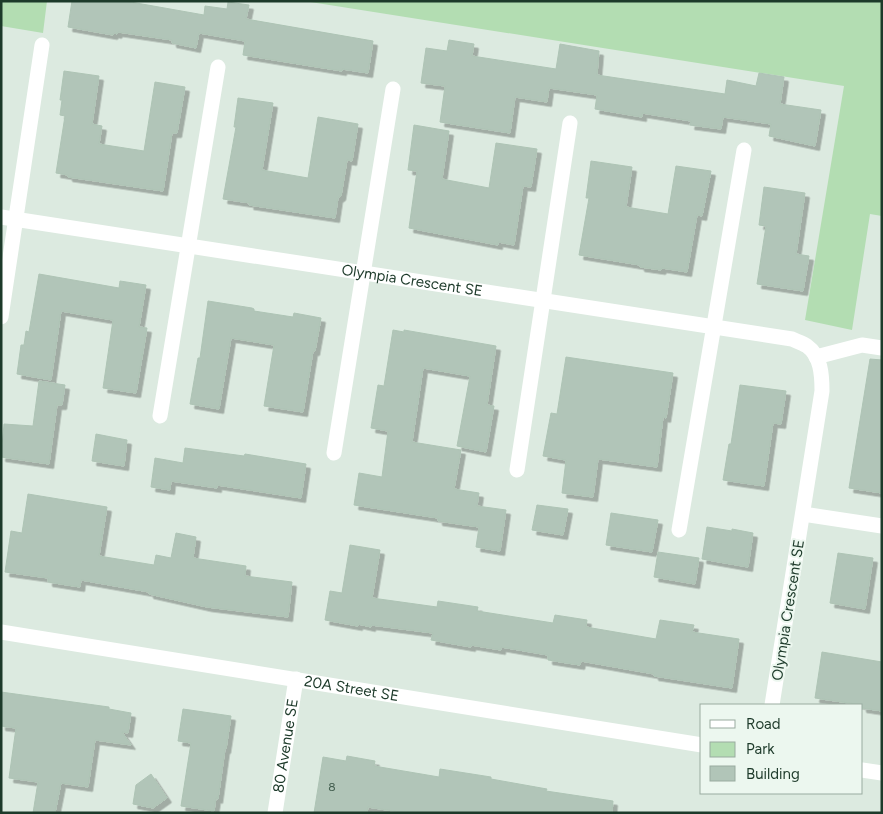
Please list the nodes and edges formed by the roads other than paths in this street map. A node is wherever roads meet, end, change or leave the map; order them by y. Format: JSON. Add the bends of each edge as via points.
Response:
{"nodes":[{"id":1,"x":42,"y":45,"type":"dead end"},
{"id":2,"x":218,"y":67,"type":"dead end"},
{"id":3,"x":393,"y":90,"type":"dead end"},
{"id":4,"x":570,"y":123,"type":"dead end"},
{"id":5,"x":744,"y":150,"type":"dead end"},
{"id":6,"x":8,"y":218,"type":"edge"},
{"id":7,"x":188,"y":247,"type":"junction"},
{"id":8,"x":363,"y":274,"type":"junction"},
{"id":9,"x":543,"y":301,"type":"junction"},
{"id":10,"x":1,"y":317,"type":"edge"},
{"id":11,"x":714,"y":328,"type":"junction"},
{"id":12,"x":882,"y":348,"type":"edge"},
{"id":13,"x":816,"y":357,"type":"junction"},
{"id":14,"x":160,"y":416,"type":"dead end"},
{"id":15,"x":334,"y":453,"type":"dead end"},
{"id":16,"x":517,"y":470,"type":"dead end"},
{"id":17,"x":803,"y":514,"type":"junction"},
{"id":18,"x":882,"y":526,"type":"edge"},
{"id":19,"x":679,"y":530,"type":"dead end"},
{"id":20,"x":1,"y":632,"type":"edge"},
{"id":21,"x":296,"y":679,"type":"junction"},
{"id":22,"x":772,"y":704,"type":"edge"},
{"id":23,"x":700,"y":745,"type":"edge"},
{"id":24,"x":863,"y":770,"type":"edge"},
{"id":25,"x":882,"y":773,"type":"edge"},
{"id":26,"x":274,"y":813,"type":"edge"}],
"edges":[{"from":1,"to":6,"type":"street"},
{"from":2,"to":7,"type":"street"},
{"from":3,"to":8,"type":"street"},
{"from":4,"to":9,"type":"street"},
{"from":5,"to":11,"type":"street"},
{"from":6,"to":7,"type":"street","name":"Olympia Crescent SE"},
{"from":6,"to":10,"type":"street"},
{"from":7,"to":8,"type":"street","name":"Olympia Crescent SE"},
{"from":7,"to":14,"type":"street"},
{"from":8,"to":9,"type":"street","name":"Olympia Crescent SE"},
{"from":8,"to":15,"type":"street"},
{"from":9,"to":11,"type":"street","name":"Olympia Crescent SE"},
{"from":9,"to":16,"type":"street"},
{"from":11,"to":13,"type":"street","name":"Olympia Crescent SE","via":[[792,339],[807,346]]},
{"from":11,"to":19,"type":"street"},
{"from":12,"to":13,"type":"street","via":[[862,344]]},
{"from":13,"to":17,"type":"street","name":"Olympia Crescent SE","via":[[822,375],[822,391]]},
{"from":17,"to":18,"type":"street"},
{"from":17,"to":22,"type":"street","name":"Olympia Crescent SE"},
{"from":20,"to":21,"type":"street","name":"20A Street SE"},
{"from":21,"to":23,"type":"street","name":"20A Street SE"},
{"from":21,"to":26,"type":"street","name":"80 Avenue SE"},
{"from":24,"to":25,"type":"street"}]}
